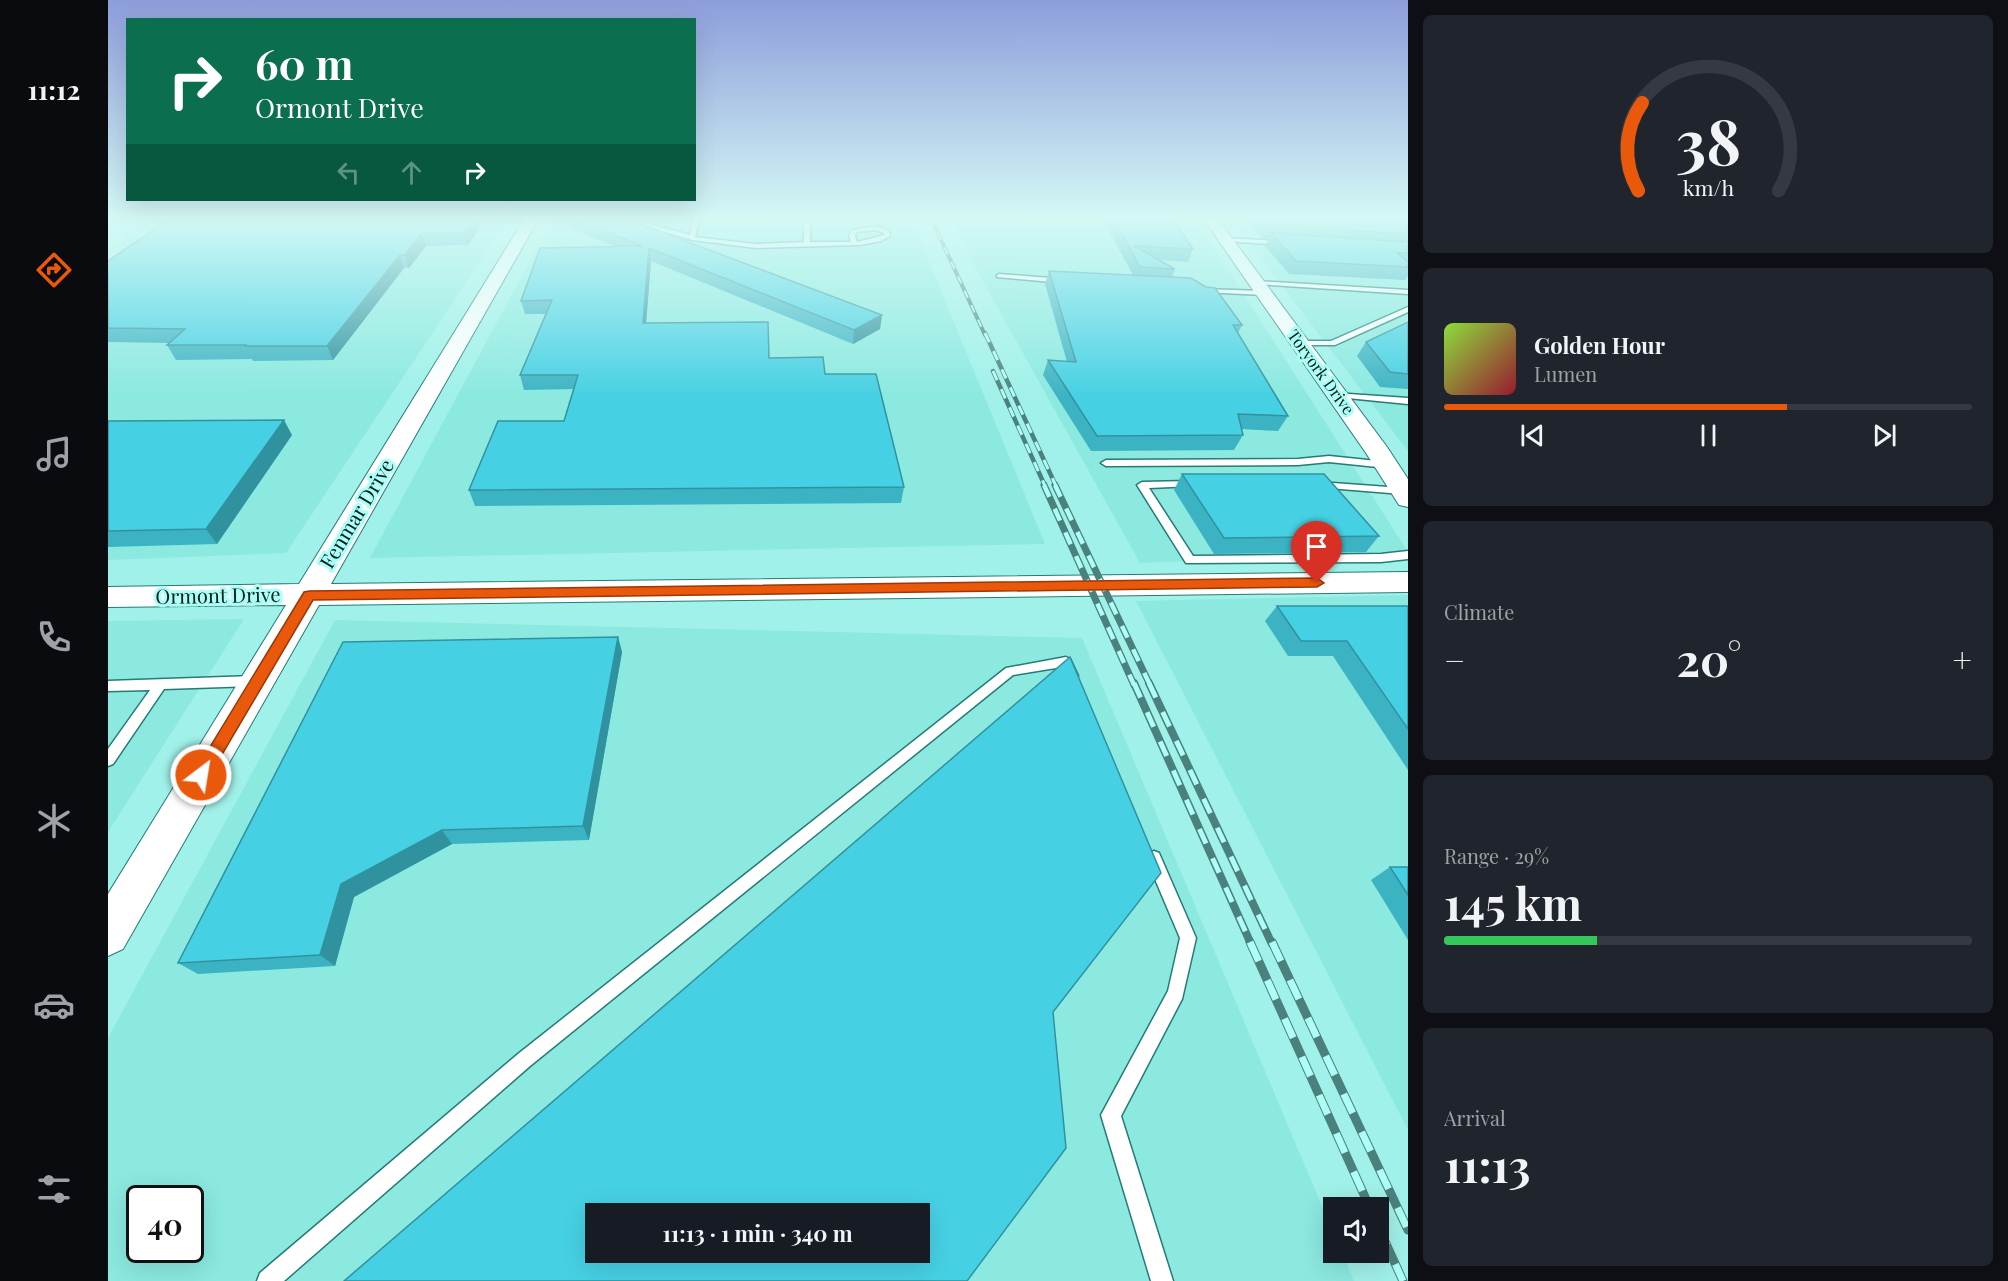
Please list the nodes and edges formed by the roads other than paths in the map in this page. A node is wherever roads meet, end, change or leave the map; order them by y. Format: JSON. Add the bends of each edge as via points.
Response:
{"nodes":[{"id":1,"x":497,"y":278,"type":"edge"},
{"id":2,"x":1023,"y":278,"type":"edge"},
{"id":3,"x":1254,"y":278,"type":"edge"},
{"id":4,"x":1067,"y":281,"type":"edge"},
{"id":5,"x":1261,"y":288,"type":"junction"},
{"id":6,"x":1191,"y":290,"type":"edge"},
{"id":7,"x":1408,"y":292,"type":"edge"},
{"id":8,"x":1408,"y":309,"type":"edge"},
{"id":9,"x":1300,"y":343,"type":"junction"},
{"id":10,"x":1337,"y":395,"type":"junction"},
{"id":11,"x":1408,"y":401,"type":"edge"},
{"id":12,"x":1106,"y":463,"type":"dead end"},
{"id":13,"x":1387,"y":465,"type":"junction"},
{"id":14,"x":1202,"y":484,"type":"edge"},
{"id":15,"x":1309,"y":484,"type":"edge"},
{"id":16,"x":1405,"y":495,"type":"edge"},
{"id":17,"x":1408,"y":555,"type":"edge"},
{"id":18,"x":1408,"y":582,"type":"edge"},
{"id":19,"x":309,"y":595,"type":"junction"},
{"id":20,"x":108,"y":597,"type":"edge"},
{"id":21,"x":258,"y":681,"type":"junction"},
{"id":22,"x":161,"y":684,"type":"junction"},
{"id":23,"x":108,"y":686,"type":"edge"},
{"id":24,"x":1080,"y":693,"type":"edge"},
{"id":25,"x":108,"y":760,"type":"edge"},
{"id":26,"x":1147,"y":841,"type":"edge"},
{"id":27,"x":108,"y":933,"type":"edge"},
{"id":28,"x":268,"y":1281,"type":"edge"},
{"id":29,"x":1162,"y":1281,"type":"edge"}],
"edges":[{"from":1,"to":19,"type":"street","name":"Fenmar Drive"},
{"from":2,"to":4,"type":"lane"},
{"from":3,"to":5,"type":"street","name":"Toryork Drive"},
{"from":5,"to":6,"type":"lane"},
{"from":5,"to":7,"type":"lane"},
{"from":5,"to":9,"type":"street","name":"Toryork Drive"},
{"from":8,"to":9,"type":"lane","via":[[1332,343]]},
{"from":9,"to":10,"type":"street","name":"Toryork Drive"},
{"from":10,"to":11,"type":"lane"},
{"from":10,"to":13,"type":"street","name":"Toryork Drive"},
{"from":12,"to":13,"type":"lane","via":[[1329,459]]},
{"from":13,"to":16,"type":"street","name":"Toryork Drive"},
{"from":14,"to":17,"type":"lane","via":[[1142,485],[1190,560]]},
{"from":15,"to":16,"type":"lane"},
{"from":18,"to":19,"type":"street","name":"Ormont Drive"},
{"from":19,"to":20,"type":"street","name":"Ormont Drive"},
{"from":19,"to":21,"type":"street","name":"Fenmar Drive"},
{"from":21,"to":22,"type":"lane"},
{"from":21,"to":27,"type":"street","name":"Fenmar Drive"},
{"from":22,"to":23,"type":"lane"},
{"from":22,"to":25,"type":"lane"},
{"from":24,"to":28,"type":"lane","via":[[1066,662],[1010,671],[524,1060]]},
{"from":26,"to":29,"type":"lane","via":[[1188,938],[1176,993],[1111,1115]]}]}
